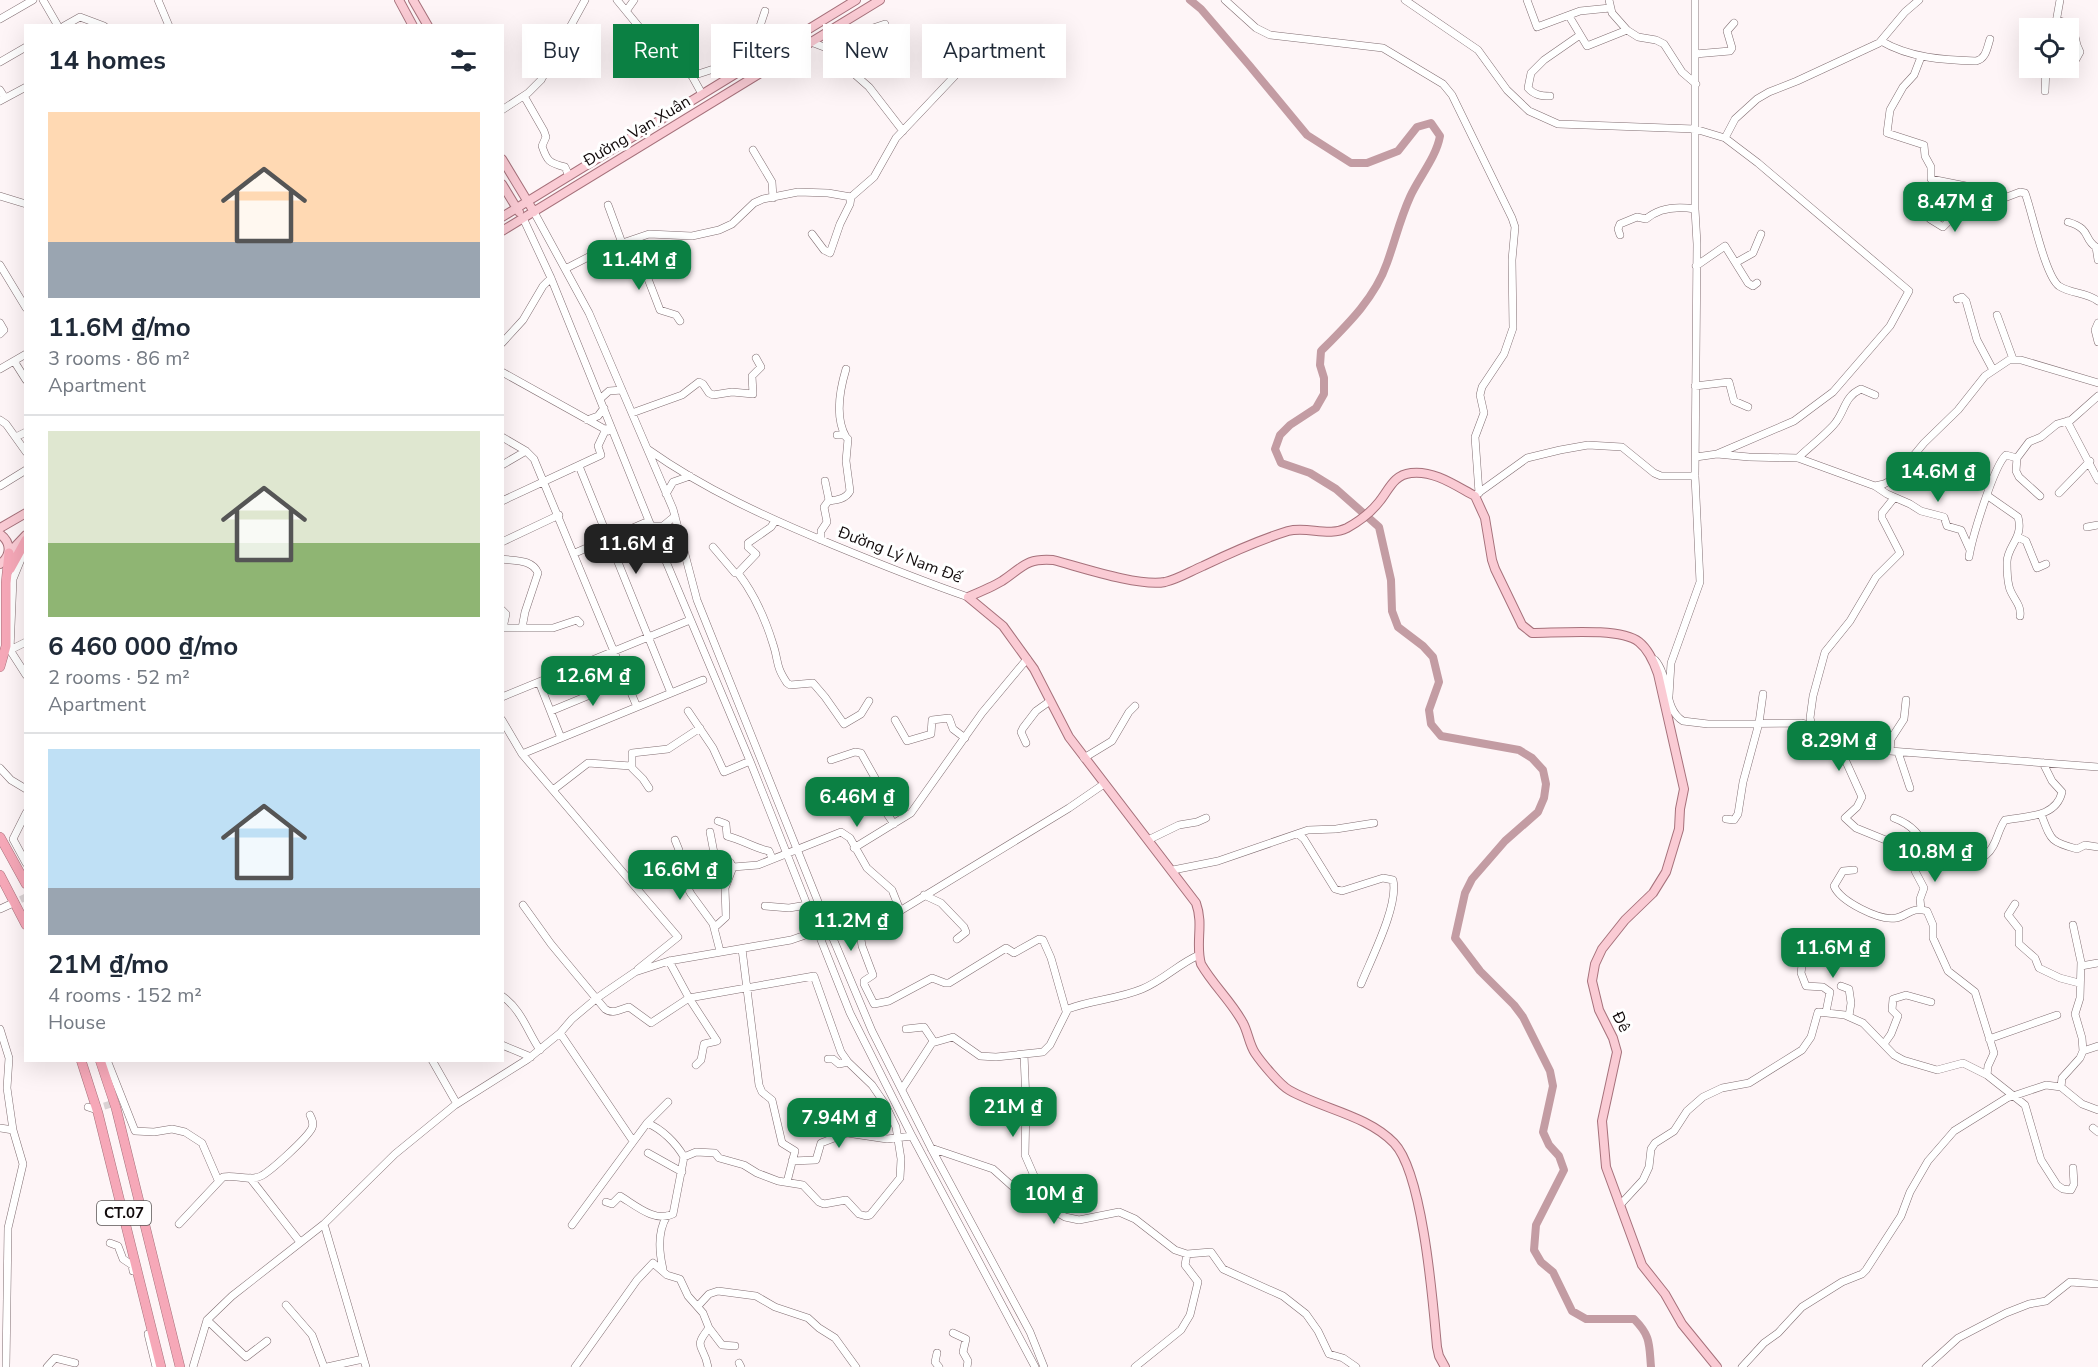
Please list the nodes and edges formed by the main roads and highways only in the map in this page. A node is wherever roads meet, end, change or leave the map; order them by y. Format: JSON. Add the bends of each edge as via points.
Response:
{"nodes":[{"id":1,"x":399,"y":0,"type":"edge"},
{"id":2,"x":413,"y":0,"type":"edge"},
{"id":3,"x":856,"y":0,"type":"edge"},
{"id":4,"x":880,"y":0,"type":"edge"},
{"id":5,"x":412,"y":24,"type":"edge"},
{"id":6,"x":427,"y":24,"type":"edge"},
{"id":7,"x":811,"y":28,"type":"edge"},
{"id":8,"x":812,"y":42,"type":"joint"},
{"id":9,"x":728,"y":78,"type":"edge"},
{"id":10,"x":504,"y":162,"type":"edge"},
{"id":11,"x":504,"y":187,"type":"edge"},
{"id":12,"x":528,"y":201,"type":"junction"},
{"id":13,"x":517,"y":208,"type":"junction"},
{"id":14,"x":534,"y":212,"type":"junction"},
{"id":15,"x":504,"y":216,"type":"edge"},
{"id":16,"x":524,"y":218,"type":"junction"},
{"id":17,"x":504,"y":230,"type":"edge"},
{"id":18,"x":24,"y":514,"type":"edge"},
{"id":19,"x":1356,"y":522,"type":"joint"},
{"id":20,"x":0,"y":528,"type":"edge"},
{"id":21,"x":0,"y":534,"type":"edge"},
{"id":22,"x":24,"y":537,"type":"edge"},
{"id":23,"x":24,"y":543,"type":"edge"},
{"id":24,"x":9,"y":553,"type":"junction"},
{"id":25,"x":0,"y":564,"type":"edge"},
{"id":26,"x":6,"y":583,"type":"junction"},
{"id":27,"x":0,"y":667,"type":"edge"},
{"id":28,"x":0,"y":830,"type":"edge"},
{"id":29,"x":0,"y":837,"type":"edge"},
{"id":30,"x":12,"y":858,"type":"junction"},
{"id":31,"x":0,"y":875,"type":"edge"},
{"id":32,"x":24,"y":880,"type":"edge"},
{"id":33,"x":24,"y":921,"type":"edge"},
{"id":34,"x":82,"y":1062,"type":"edge"},
{"id":35,"x":101,"y":1062,"type":"edge"},
{"id":36,"x":161,"y":1367,"type":"edge"},
{"id":37,"x":180,"y":1367,"type":"edge"},
{"id":38,"x":1445,"y":1367,"type":"edge"},
{"id":39,"x":1717,"y":1367,"type":"edge"}],
"edges":[{"from":1,"to":5,"type":"main road"},
{"from":2,"to":6,"type":"main road"},
{"from":3,"to":7,"type":"main road","name":"Đường Vạn Xuân"},
{"from":4,"to":8,"type":"main road","name":"Đường Vạn Xuân"},
{"from":8,"to":14,"type":"main road","name":"Đường Vạn Xuân"},
{"from":9,"to":12,"type":"main road","name":"Đường Vạn Xuân"},
{"from":10,"to":12,"type":"main road"},
{"from":11,"to":13,"type":"main road"},
{"from":12,"to":13,"type":"main road","name":"Đường Vạn Xuân"},
{"from":12,"to":14,"type":"main road"},
{"from":13,"to":15,"type":"main road","name":"Đường Vạn Xuân"},
{"from":13,"to":16,"type":"main road"},
{"from":14,"to":16,"type":"main road","name":"Đường Vạn Xuân"},
{"from":16,"to":17,"type":"main road","name":"Đường Vạn Xuân"},
{"from":18,"to":20,"type":"main road"},
{"from":19,"to":38,"type":"main road","name":"Đường Lý Nam Đế","via":[[1339,531],[1287,532],[1165,582],[1137,581],[1039,559],[968,597],[999,622],[1027,659],[1069,737],[1196,903],[1201,926],[1199,955],[1205,971],[1243,1023],[1254,1053],[1286,1088],[1318,1105],[1366,1122],[1395,1144],[1415,1189],[1437,1347]]},
{"from":19,"to":39,"type":"main road","name":"Đê","via":[[1377,504],[1392,482],[1409,473],[1432,475],[1477,494],[1492,560],[1525,628],[1532,633],[1622,634],[1638,641],[1651,656],[1684,789],[1679,829],[1667,867],[1653,894],[1625,920],[1595,964],[1592,981],[1599,1010],[1617,1052],[1602,1120],[1606,1167],[1642,1265]]},
{"from":21,"to":24,"type":"main road"},
{"from":22,"to":24,"type":"main road"},
{"from":23,"to":26,"type":"highway"},
{"from":24,"to":25,"type":"main road"},
{"from":24,"to":26,"type":"highway"},
{"from":26,"to":27,"type":"highway","via":[[6,646]]},
{"from":28,"to":30,"type":"highway"},
{"from":29,"to":30,"type":"highway"},
{"from":30,"to":32,"type":"highway"},
{"from":31,"to":33,"type":"highway"},
{"from":34,"to":36,"type":"highway","number":"CT.07","via":[[101,1124]]},
{"from":35,"to":37,"type":"highway","number":"CT.07","via":[[119,1119]]}]}
